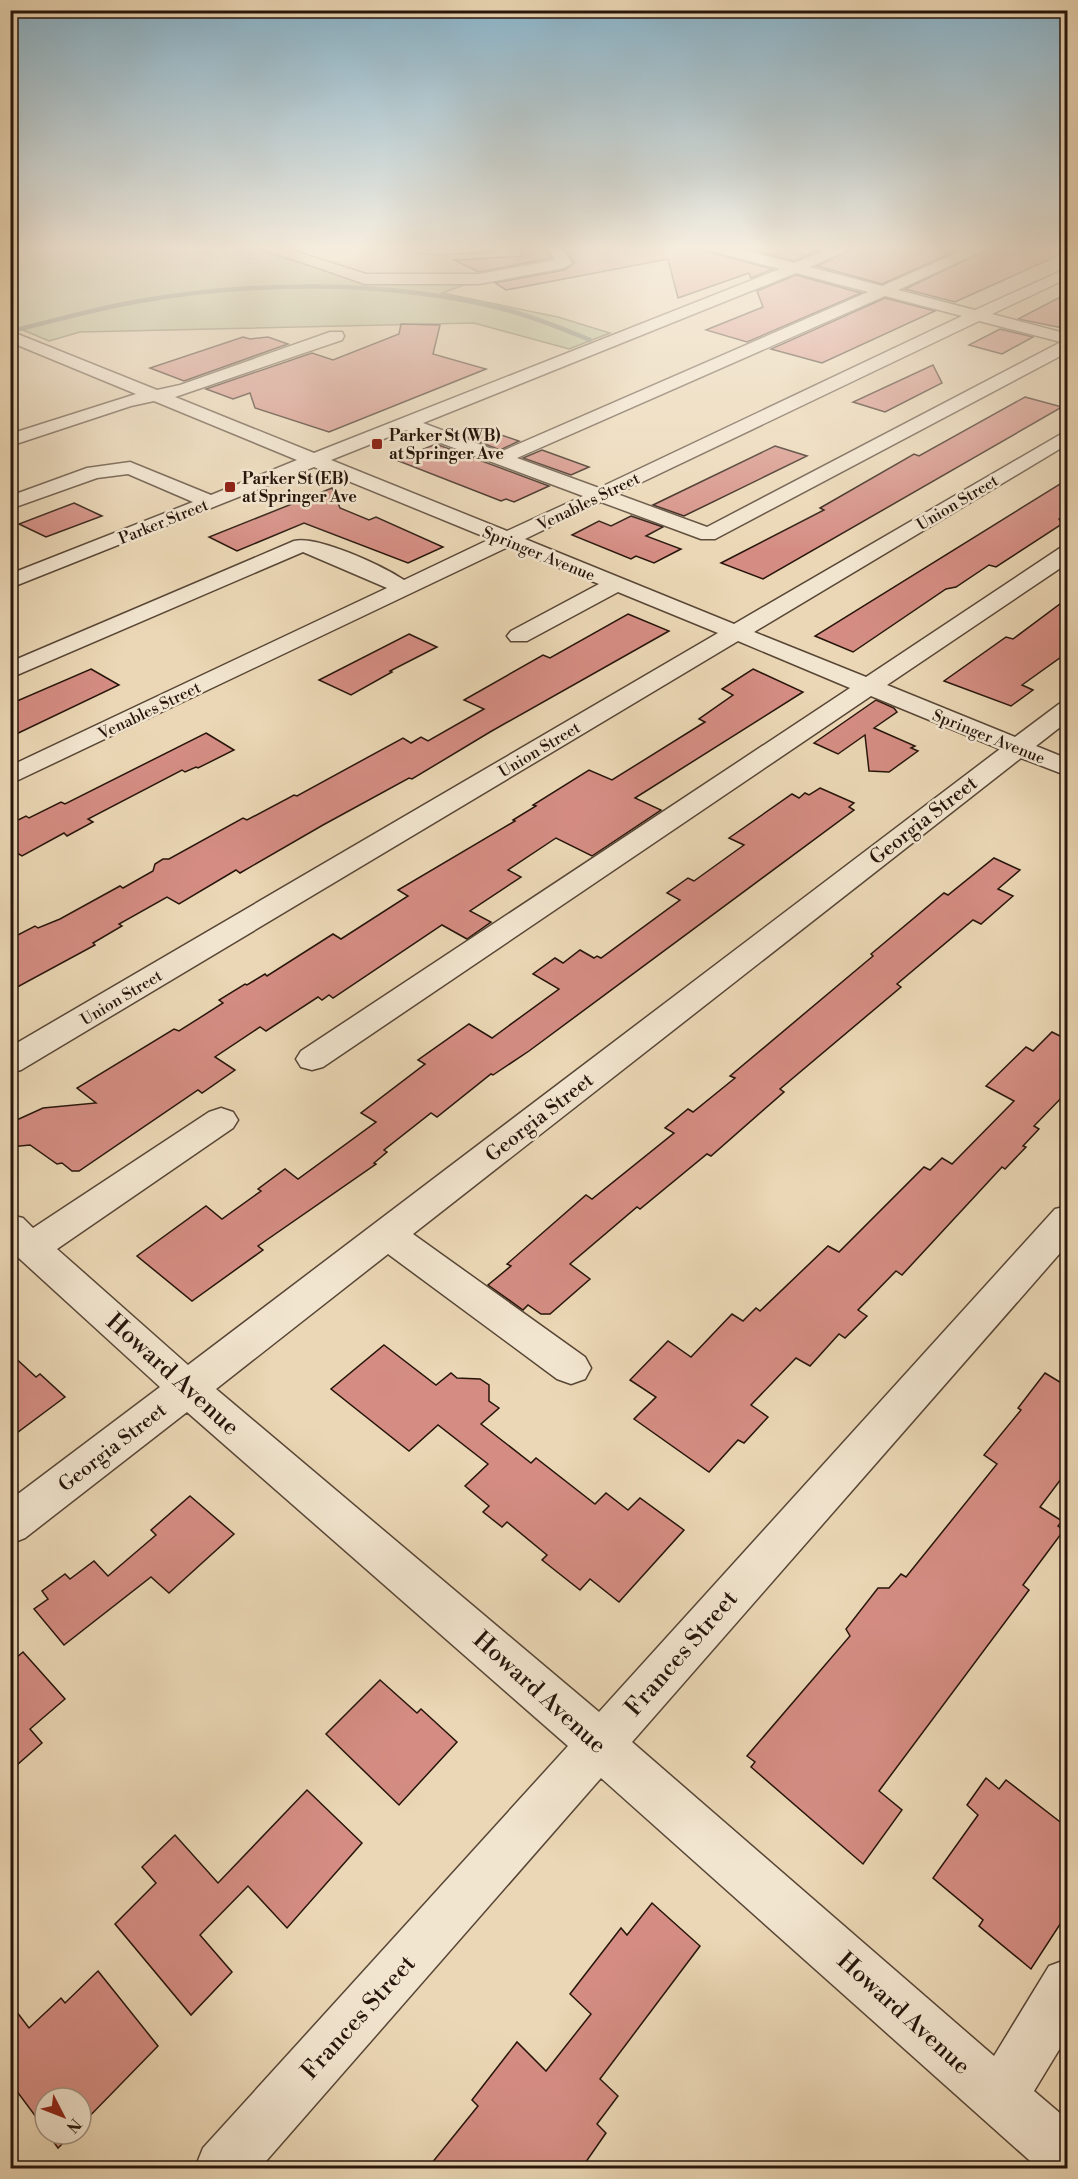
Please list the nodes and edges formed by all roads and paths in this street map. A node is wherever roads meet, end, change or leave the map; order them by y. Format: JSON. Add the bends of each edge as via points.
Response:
{"nodes":[{"id":1,"x":39,"y":348,"type":"edge"},
{"id":2,"x":303,"y":348,"type":"edge"},
{"id":3,"x":597,"y":348,"type":"edge"},
{"id":4,"x":757,"y":348,"type":"edge"},
{"id":5,"x":909,"y":348,"type":"edge"},
{"id":6,"x":1063,"y":348,"type":"edge"},
{"id":7,"x":155,"y":395,"type":"junction"},
{"id":8,"x":407,"y":424,"type":"junction"},
{"id":9,"x":1068,"y":436,"type":"edge"},
{"id":10,"x":10,"y":440,"type":"edge"},
{"id":11,"x":501,"y":458,"type":"junction"},
{"id":12,"x":314,"y":460,"type":"junction"},
{"id":13,"x":601,"y":495,"type":"junction"},
{"id":14,"x":211,"y":502,"type":"junction"},
{"id":15,"x":10,"y":503,"type":"edge"},
{"id":16,"x":508,"y":540,"type":"junction"},
{"id":17,"x":1068,"y":554,"type":"edge"},
{"id":18,"x":10,"y":582,"type":"edge"},
{"id":19,"x":616,"y":584,"type":"junction"},
{"id":20,"x":402,"y":590,"type":"junction"},
{"id":21,"x":735,"y":633,"type":"junction"},
{"id":22,"x":519,"y":636,"type":"dead end"},
{"id":23,"x":10,"y":670,"type":"edge"},
{"id":24,"x":868,"y":686,"type":"junction"},
{"id":25,"x":1068,"y":709,"type":"edge"},
{"id":26,"x":1017,"y":748,"type":"junction"},
{"id":27,"x":1068,"y":768,"type":"edge"},
{"id":28,"x":10,"y":776,"type":"edge"},
{"id":29,"x":312,"y":1059,"type":"dead end"},
{"id":30,"x":10,"y":1062,"type":"edge"},
{"id":31,"x":221,"y":1120,"type":"dead end"},
{"id":32,"x":1068,"y":1219,"type":"edge"},
{"id":33,"x":387,"y":1234,"type":"junction"},
{"id":34,"x":21,"y":1238,"type":"edge"},
{"id":35,"x":571,"y":1368,"type":"dead end"},
{"id":36,"x":188,"y":1388,"type":"junction"},
{"id":37,"x":10,"y":1526,"type":"edge"},
{"id":38,"x":600,"y":1745,"type":"junction"},
{"id":39,"x":1068,"y":1985,"type":"edge"},
{"id":40,"x":999,"y":2098,"type":"junction"},
{"id":41,"x":1068,"y":2158,"type":"edge"},
{"id":42,"x":223,"y":2169,"type":"edge"}],
"edges":[{"from":1,"to":7,"type":"street","name":"Springer Avenue"},
{"from":2,"to":7,"type":"street","via":[[183,390]]},
{"from":3,"to":8,"type":"street","name":"Parker Street"},
{"from":4,"to":11,"type":"street"},
{"from":5,"to":13,"type":"street","name":"Venables Street"},
{"from":6,"to":13,"type":"street","via":[[708,535]]},
{"from":7,"to":10,"type":"street"},
{"from":7,"to":12,"type":"street","name":"Springer Avenue"},
{"from":8,"to":11,"type":"street"},
{"from":8,"to":12,"type":"street","name":"Parker Street"},
{"from":9,"to":21,"type":"street","name":"Union Street"},
{"from":11,"to":13,"type":"street"},
{"from":12,"to":14,"type":"street","name":"Parker Street"},
{"from":12,"to":16,"type":"street","name":"Springer Avenue"},
{"from":13,"to":16,"type":"street","name":"Venables Street"},
{"from":14,"to":15,"type":"street","via":[[130,468],[94,472]]},
{"from":14,"to":18,"type":"street","name":"Parker Street"},
{"from":16,"to":19,"type":"street","name":"Springer Avenue"},
{"from":16,"to":20,"type":"street","name":"Venables Street"},
{"from":17,"to":24,"type":"street"},
{"from":19,"to":21,"type":"street","name":"Springer Avenue"},
{"from":19,"to":22,"type":"street"},
{"from":20,"to":23,"type":"street","via":[[395,583],[316,547],[301,545]]},
{"from":20,"to":28,"type":"street","name":"Venables Street"},
{"from":21,"to":24,"type":"street","name":"Springer Avenue"},
{"from":21,"to":30,"type":"street","name":"Union Street"},
{"from":24,"to":26,"type":"street","name":"Springer Avenue"},
{"from":24,"to":29,"type":"street"},
{"from":25,"to":26,"type":"street","name":"Georgia Street"},
{"from":26,"to":27,"type":"street","name":"Springer Avenue"},
{"from":26,"to":33,"type":"street","name":"Georgia Street"},
{"from":31,"to":34,"type":"street"},
{"from":32,"to":38,"type":"street","name":"Frances Street"},
{"from":33,"to":35,"type":"street"},
{"from":33,"to":36,"type":"street","name":"Georgia Street"},
{"from":34,"to":36,"type":"street","name":"Howard Avenue"},
{"from":36,"to":37,"type":"street","name":"Georgia Street"},
{"from":36,"to":38,"type":"street","name":"Howard Avenue"},
{"from":38,"to":40,"type":"street","name":"Howard Avenue"},
{"from":38,"to":42,"type":"street","name":"Frances Street"},
{"from":39,"to":40,"type":"street"},
{"from":40,"to":41,"type":"street","name":"Howard Avenue"}]}
